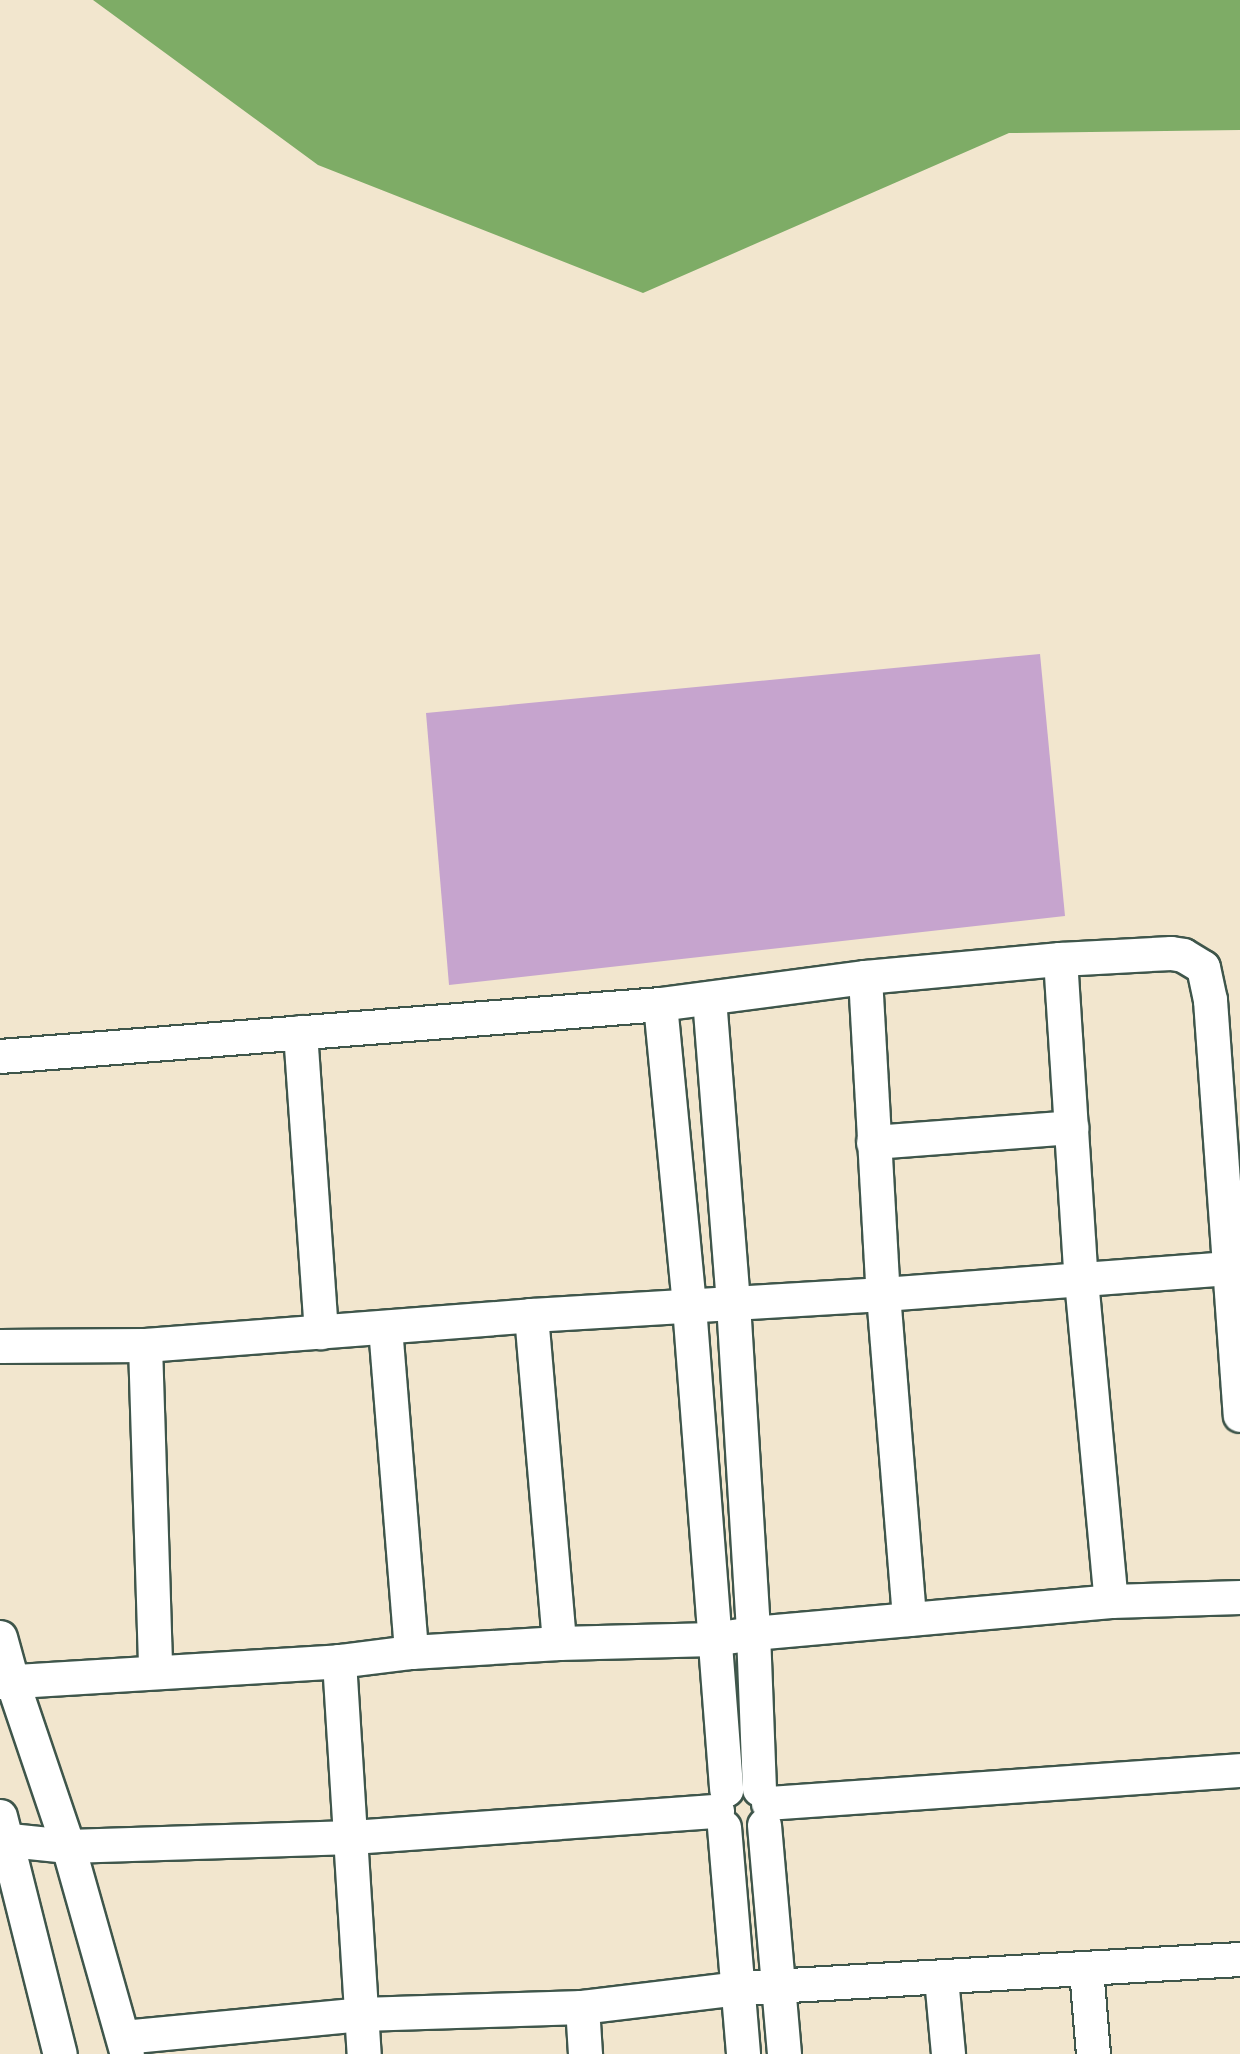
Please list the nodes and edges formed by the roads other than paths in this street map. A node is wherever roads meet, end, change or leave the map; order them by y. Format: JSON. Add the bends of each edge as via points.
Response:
{"nodes":[{"id":1,"x":1060,"y":959,"type":"junction"},
{"id":2,"x":865,"y":977,"type":"junction"},
{"id":3,"x":709,"y":998,"type":"junction"},
{"id":4,"x":660,"y":1004,"type":"junction"},
{"id":5,"x":300,"y":1032,"type":"junction"},
{"id":6,"x":0,"y":1056,"type":"edge"},
{"id":7,"x":1071,"y":1127,"type":"junction"},
{"id":8,"x":873,"y":1142,"type":"junction"},
{"id":9,"x":1229,"y":1268,"type":"junction"},
{"id":10,"x":1081,"y":1280,"type":"junction"},
{"id":11,"x":883,"y":1294,"type":"junction"},
{"id":12,"x":733,"y":1303,"type":"junction"},
{"id":13,"x":689,"y":1306,"type":"junction"},
{"id":14,"x":531,"y":1315,"type":"junction"},
{"id":15,"x":385,"y":1327,"type":"junction"},
{"id":16,"x":321,"y":1332,"type":"junction"},
{"id":17,"x":145,"y":1345,"type":"junction"},
{"id":18,"x":0,"y":1346,"type":"edge"},
{"id":19,"x":1240,"y":1415,"type":"edge"},
{"id":20,"x":1240,"y":1597,"type":"edge"},
{"id":21,"x":1112,"y":1601,"type":"junction"},
{"id":22,"x":909,"y":1619,"type":"junction"},
{"id":23,"x":753,"y":1633,"type":"junction"},
{"id":24,"x":0,"y":1636,"type":"edge"},
{"id":25,"x":713,"y":1638,"type":"junction"},
{"id":26,"x":560,"y":1643,"type":"junction"},
{"id":27,"x":411,"y":1652,"type":"junction"},
{"id":28,"x":339,"y":1661,"type":"junction"},
{"id":29,"x":155,"y":1671,"type":"junction"},
{"id":30,"x":6,"y":1681,"type":"edge"},
{"id":31,"x":1240,"y":1770,"type":"edge"},
{"id":32,"x":764,"y":1806,"type":"junction"},
{"id":33,"x":722,"y":1809,"type":"junction"},
{"id":34,"x":2,"y":1831,"type":"edge"},
{"id":35,"x":352,"y":1838,"type":"junction"},
{"id":36,"x":68,"y":1846,"type":"junction"},
{"id":37,"x":1240,"y":1959,"type":"edge"},
{"id":38,"x":1086,"y":1969,"type":"junction"},
{"id":39,"x":941,"y":1978,"type":"junction"},
{"id":40,"x":779,"y":1985,"type":"junction"},
{"id":41,"x":738,"y":1988,"type":"junction"},
{"id":42,"x":582,"y":2007,"type":"junction"},
{"id":43,"x":361,"y":2014,"type":"junction"},
{"id":44,"x":125,"y":2045,"type":"edge"},
{"id":45,"x":60,"y":2054,"type":"edge"},
{"id":46,"x":364,"y":2054,"type":"edge"},
{"id":47,"x":585,"y":2054,"type":"edge"},
{"id":48,"x":743,"y":2054,"type":"edge"},
{"id":49,"x":784,"y":2054,"type":"edge"},
{"id":50,"x":948,"y":2054,"type":"edge"},
{"id":51,"x":1093,"y":2054,"type":"edge"}],
"edges":[{"from":1,"to":2,"type":"street"},
{"from":1,"to":7,"type":"street"},
{"from":1,"to":9,"type":"street","via":[[1171,953],[1193,959],[1207,973]]},
{"from":2,"to":3,"type":"street"},
{"from":2,"to":8,"type":"street"},
{"from":3,"to":4,"type":"street"},
{"from":3,"to":12,"type":"street"},
{"from":4,"to":5,"type":"street"},
{"from":4,"to":13,"type":"street"},
{"from":5,"to":6,"type":"street"},
{"from":5,"to":16,"type":"street"},
{"from":7,"to":8,"type":"street"},
{"from":7,"to":10,"type":"street"},
{"from":8,"to":11,"type":"street"},
{"from":9,"to":10,"type":"street"},
{"from":9,"to":19,"type":"street"},
{"from":10,"to":11,"type":"street"},
{"from":10,"to":21,"type":"street"},
{"from":11,"to":12,"type":"street"},
{"from":11,"to":22,"type":"street"},
{"from":12,"to":13,"type":"street"},
{"from":12,"to":23,"type":"street"},
{"from":13,"to":14,"type":"street"},
{"from":13,"to":25,"type":"street"},
{"from":14,"to":15,"type":"street"},
{"from":14,"to":26,"type":"street"},
{"from":15,"to":16,"type":"street"},
{"from":15,"to":27,"type":"street"},
{"from":16,"to":17,"type":"street"},
{"from":17,"to":18,"type":"street"},
{"from":17,"to":29,"type":"street"},
{"from":20,"to":21,"type":"street"},
{"from":21,"to":22,"type":"street"},
{"from":22,"to":23,"type":"street"},
{"from":23,"to":25,"type":"street"},
{"from":23,"to":32,"type":"street"},
{"from":24,"to":30,"type":"street"},
{"from":25,"to":26,"type":"street"},
{"from":25,"to":33,"type":"street"},
{"from":26,"to":27,"type":"street"},
{"from":27,"to":28,"type":"street"},
{"from":28,"to":29,"type":"street"},
{"from":28,"to":35,"type":"street"},
{"from":29,"to":30,"type":"street"},
{"from":30,"to":36,"type":"street"},
{"from":31,"to":32,"type":"street"},
{"from":32,"to":33,"type":"street","via":[[742,1784]]},
{"from":32,"to":33,"type":"street","via":[[747,1836],[734,1834]]},
{"from":32,"to":40,"type":"street"},
{"from":33,"to":35,"type":"street"},
{"from":33,"to":41,"type":"street"},
{"from":34,"to":36,"type":"street"},
{"from":34,"to":45,"type":"street"},
{"from":35,"to":36,"type":"street"},
{"from":35,"to":43,"type":"street"},
{"from":36,"to":44,"type":"street"},
{"from":37,"to":38,"type":"street"},
{"from":38,"to":39,"type":"street"},
{"from":38,"to":51,"type":"street"},
{"from":39,"to":40,"type":"street"},
{"from":39,"to":50,"type":"street"},
{"from":40,"to":41,"type":"street"},
{"from":40,"to":49,"type":"street"},
{"from":41,"to":42,"type":"street"},
{"from":41,"to":48,"type":"street"},
{"from":42,"to":43,"type":"street"},
{"from":42,"to":47,"type":"street"},
{"from":43,"to":44,"type":"street"},
{"from":43,"to":46,"type":"street"}]}
